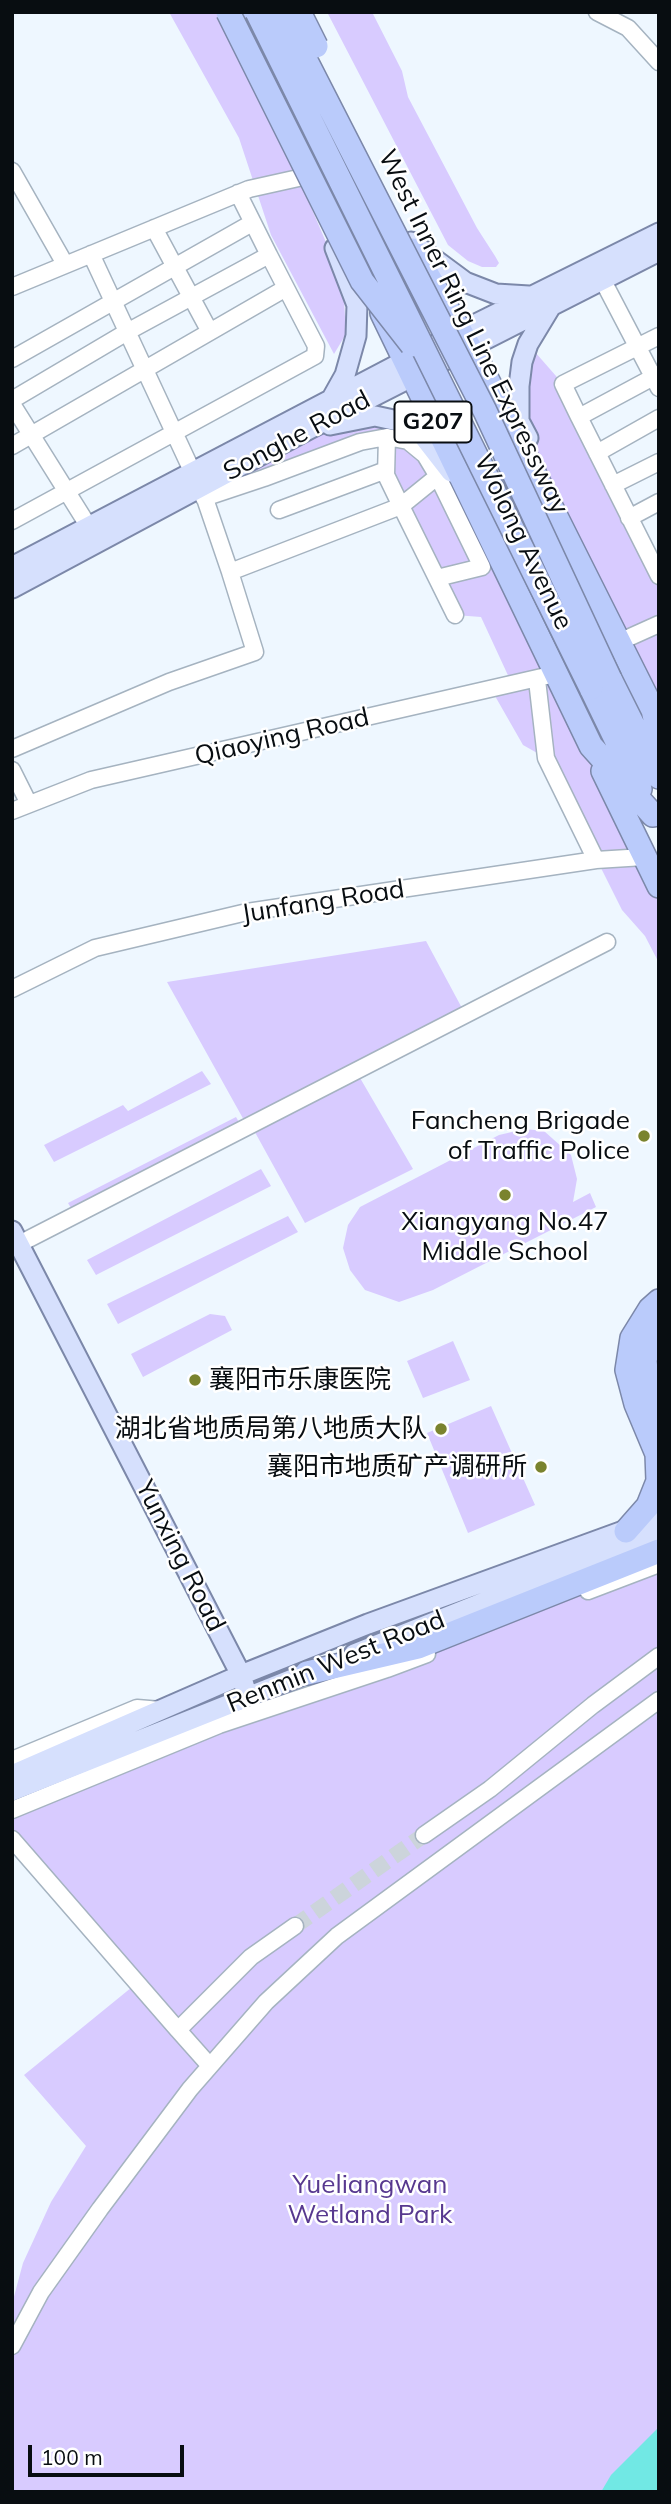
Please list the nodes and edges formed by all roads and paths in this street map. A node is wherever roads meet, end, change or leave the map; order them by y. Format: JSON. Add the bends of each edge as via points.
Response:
{"nodes":[{"id":1,"x":228,"y":12,"type":"edge"},
{"id":2,"x":242,"y":12,"type":"edge"},
{"id":3,"x":257,"y":12,"type":"edge"},
{"id":4,"x":281,"y":12,"type":"edge"},
{"id":5,"x":291,"y":12,"type":"edge"},
{"id":6,"x":299,"y":12,"type":"edge"},
{"id":7,"x":597,"y":12,"type":"edge"},
{"id":8,"x":659,"y":62,"type":"edge"},
{"id":9,"x":305,"y":140,"type":"junction"},
{"id":10,"x":12,"y":171,"type":"edge"},
{"id":11,"x":312,"y":175,"type":"junction"},
{"id":12,"x":238,"y":193,"type":"junction"},
{"id":13,"x":390,"y":212,"type":"junction"},
{"id":14,"x":253,"y":222,"type":"junction"},
{"id":15,"x":154,"y":228,"type":"junction"},
{"id":16,"x":659,"y":233,"type":"edge"},
{"id":17,"x":659,"y":251,"type":"edge"},
{"id":18,"x":91,"y":254,"type":"junction"},
{"id":19,"x":269,"y":255,"type":"junction"},
{"id":20,"x":65,"y":264,"type":"junction"},
{"id":21,"x":175,"y":267,"type":"junction"},
{"id":22,"x":602,"y":279,"type":"junction"},
{"id":23,"x":12,"y":287,"type":"edge"},
{"id":24,"x":286,"y":288,"type":"junction"},
{"id":25,"x":191,"y":297,"type":"junction"},
{"id":26,"x":542,"y":301,"type":"junction"},
{"id":27,"x":113,"y":302,"type":"junction"},
{"id":28,"x":127,"y":332,"type":"junction"},
{"id":29,"x":210,"y":332,"type":"junction"},
{"id":30,"x":659,"y":337,"type":"edge"},
{"id":31,"x":466,"y":338,"type":"junction"},
{"id":32,"x":637,"y":347,"type":"junction"},
{"id":33,"x":12,"y":359,"type":"edge"},
{"id":34,"x":145,"y":369,"type":"junction"},
{"id":35,"x":407,"y":369,"type":"junction"},
{"id":36,"x":657,"y":380,"type":"edge"},
{"id":37,"x":331,"y":400,"type":"junction"},
{"id":38,"x":12,"y":402,"type":"edge"},
{"id":39,"x":485,"y":411,"type":"junction"},
{"id":40,"x":579,"y":417,"type":"junction"},
{"id":41,"x":659,"y":418,"type":"edge"},
{"id":42,"x":461,"y":423,"type":"junction"},
{"id":43,"x":309,"y":429,"type":"junction"},
{"id":44,"x":175,"y":434,"type":"junction"},
{"id":45,"x":32,"y":435,"type":"junction"},
{"id":46,"x":387,"y":437,"type":"junction"},
{"id":47,"x":12,"y":446,"type":"edge"},
{"id":48,"x":597,"y":453,"type":"junction"},
{"id":49,"x":659,"y":462,"type":"edge"},
{"id":50,"x":386,"y":470,"type":"junction"},
{"id":51,"x":438,"y":476,"type":"junction"},
{"id":52,"x":613,"y":485,"type":"junction"},
{"id":53,"x":199,"y":486,"type":"junction"},
{"id":54,"x":68,"y":491,"type":"junction"},
{"id":55,"x":659,"y":502,"type":"edge"},
{"id":56,"x":473,"y":503,"type":"junction"},
{"id":57,"x":401,"y":506,"type":"junction"},
{"id":58,"x":279,"y":510,"type":"dead end"},
{"id":59,"x":629,"y":518,"type":"junction"},
{"id":60,"x":12,"y":521,"type":"edge"},
{"id":61,"x":89,"y":527,"type":"junction"},
{"id":62,"x":653,"y":549,"type":"edge"},
{"id":63,"x":12,"y":567,"type":"edge"},
{"id":64,"x":230,"y":572,"type":"junction"},
{"id":65,"x":585,"y":574,"type":"junction"},
{"id":66,"x":659,"y":576,"type":"edge"},
{"id":67,"x":437,"y":578,"type":"junction"},
{"id":68,"x":12,"y":588,"type":"edge"},
{"id":69,"x":455,"y":615,"type":"dead end"},
{"id":70,"x":659,"y":624,"type":"edge"},
{"id":71,"x":619,"y":642,"type":"junction"},
{"id":72,"x":546,"y":677,"type":"junction"},
{"id":73,"x":600,"y":683,"type":"junction"},
{"id":74,"x":656,"y":715,"type":"edge"},
{"id":75,"x":659,"y":736,"type":"edge"},
{"id":76,"x":591,"y":746,"type":"junction"},
{"id":77,"x":12,"y":749,"type":"edge"},
{"id":78,"x":12,"y":771,"type":"edge"},
{"id":79,"x":659,"y":777,"type":"edge"},
{"id":80,"x":29,"y":804,"type":"junction"},
{"id":81,"x":12,"y":811,"type":"edge"},
{"id":82,"x":656,"y":821,"type":"edge"},
{"id":83,"x":644,"y":857,"type":"junction"},
{"id":84,"x":596,"y":860,"type":"junction"},
{"id":85,"x":659,"y":886,"type":"edge"},
{"id":86,"x":607,"y":942,"type":"dead end"},
{"id":87,"x":12,"y":989,"type":"edge"},
{"id":88,"x":16,"y":1237,"type":"edge"},
{"id":89,"x":659,"y":1301,"type":"edge"},
{"id":90,"x":659,"y":1326,"type":"edge"},
{"id":91,"x":659,"y":1416,"type":"edge"},
{"id":92,"x":659,"y":1518,"type":"edge"},
{"id":93,"x":626,"y":1531,"type":"junction"},
{"id":94,"x":659,"y":1532,"type":"edge"},
{"id":95,"x":659,"y":1551,"type":"edge"},
{"id":96,"x":659,"y":1564,"type":"edge"},
{"id":97,"x":659,"y":1656,"type":"edge"},
{"id":98,"x":387,"y":1670,"type":"junction"},
{"id":99,"x":307,"y":1673,"type":"junction"},
{"id":100,"x":241,"y":1675,"type":"junction"},
{"id":101,"x":247,"y":1697,"type":"junction"},
{"id":102,"x":659,"y":1700,"type":"edge"},
{"id":103,"x":161,"y":1710,"type":"junction"},
{"id":104,"x":12,"y":1760,"type":"edge"},
{"id":105,"x":12,"y":1775,"type":"edge"},
{"id":106,"x":12,"y":1791,"type":"edge"},
{"id":107,"x":12,"y":1810,"type":"edge"},
{"id":108,"x":424,"y":1835,"type":"tunnel mouth"},
{"id":109,"x":12,"y":1839,"type":"edge"},
{"id":110,"x":295,"y":1927,"type":"tunnel mouth"},
{"id":111,"x":178,"y":2030,"type":"junction"},
{"id":112,"x":210,"y":2066,"type":"junction"},
{"id":113,"x":12,"y":2346,"type":"edge"}],
"edges":[{"from":1,"to":42,"type":"highway","bridge":true,"via":[[362,281],[410,342]]},
{"from":2,"to":9,"type":"highway","name":"Wolong Avenue","number":"G207"},
{"from":3,"to":42,"type":"highway","name":"West Inner Ring Line Expressway","bridge":true},
{"from":4,"to":39,"type":"highway","name":"West Inner Ring Line Expressway","bridge":true},
{"from":5,"to":13,"type":"highway","name":"Wolong Avenue","number":"G207"},
{"from":6,"to":39,"type":"highway","bridge":true,"via":[[418,254],[442,328]]},
{"from":7,"to":8,"type":"street","via":[[628,28]]},
{"from":9,"to":11,"type":"main road"},
{"from":9,"to":35,"type":"highway","name":"Wolong Avenue","number":"G207"},
{"from":10,"to":20,"type":"street"},
{"from":11,"to":12,"type":"street"},
{"from":11,"to":37,"type":"main road","via":[[318,207],[357,304],[356,336],[345,375]]},
{"from":12,"to":14,"type":"street"},
{"from":12,"to":15,"type":"street"},
{"from":13,"to":26,"type":"main road","via":[[403,234],[465,282],[496,294]]},
{"from":13,"to":31,"type":"highway","name":"Wolong Avenue","number":"G207"},
{"from":14,"to":19,"type":"street"},
{"from":14,"to":21,"type":"street"},
{"from":15,"to":18,"type":"street"},
{"from":15,"to":21,"type":"street"},
{"from":16,"to":26,"type":"main road","name":"Songhe Road"},
{"from":17,"to":22,"type":"main road","name":"Songhe Road"},
{"from":18,"to":20,"type":"street"},
{"from":18,"to":27,"type":"street"},
{"from":19,"to":24,"type":"street"},
{"from":19,"to":25,"type":"street"},
{"from":20,"to":23,"type":"street"},
{"from":21,"to":25,"type":"street"},
{"from":21,"to":27,"type":"street"},
{"from":22,"to":26,"type":"main road","name":"Songhe Road"},
{"from":22,"to":32,"type":"street"},
{"from":24,"to":29,"type":"street"},
{"from":24,"to":44,"type":"street","via":[[316,346],[315,356]]},
{"from":25,"to":28,"type":"street"},
{"from":25,"to":29,"type":"street"},
{"from":26,"to":31,"type":"main road","name":"Songhe Road"},
{"from":26,"to":65,"type":"main road","via":[[522,362],[519,421],[567,517]]},
{"from":27,"to":28,"type":"street"},
{"from":27,"to":33,"type":"street"},
{"from":28,"to":34,"type":"street"},
{"from":28,"to":38,"type":"street"},
{"from":29,"to":34,"type":"street"},
{"from":30,"to":32,"type":"street"},
{"from":31,"to":35,"type":"main road","name":"Songhe Road"},
{"from":31,"to":65,"type":"highway","name":"Wolong Avenue","number":"G207"},
{"from":32,"to":36,"type":"street"},
{"from":32,"to":40,"type":"street","via":[[563,384]]},
{"from":34,"to":44,"type":"street"},
{"from":34,"to":45,"type":"street"},
{"from":35,"to":37,"type":"main road","name":"Songhe Road"},
{"from":35,"to":43,"type":"main road","name":"Songhe Road"},
{"from":35,"to":56,"type":"highway","name":"Wolong Avenue","number":"G207"},
{"from":36,"to":40,"type":"street"},
{"from":37,"to":53,"type":"main road","name":"Songhe Road"},
{"from":38,"to":45,"type":"street"},
{"from":39,"to":73,"type":"highway","name":"West Inner Ring Line Expressway","bridge":true},
{"from":40,"to":48,"type":"street"},
{"from":41,"to":48,"type":"street"},
{"from":42,"to":73,"type":"highway","name":"West Inner Ring Line Expressway","bridge":true},
{"from":43,"to":53,"type":"main road","name":"Songhe Road"},
{"from":43,"to":56,"type":"main road","via":[[375,416],[407,423],[444,461]]},
{"from":44,"to":53,"type":"street"},
{"from":44,"to":54,"type":"street"},
{"from":45,"to":47,"type":"street"},
{"from":45,"to":54,"type":"street"},
{"from":46,"to":50,"type":"street"},
{"from":46,"to":51,"type":"street","via":[[408,441],[425,455]]},
{"from":46,"to":53,"type":"street"},
{"from":48,"to":52,"type":"street"},
{"from":49,"to":52,"type":"street"},
{"from":50,"to":57,"type":"street"},
{"from":50,"to":58,"type":"street"},
{"from":51,"to":57,"type":"street"},
{"from":51,"to":67,"type":"street","via":[[482,567]]},
{"from":52,"to":59,"type":"street"},
{"from":53,"to":61,"type":"main road","name":"Songhe Road"},
{"from":53,"to":64,"type":"street"},
{"from":53,"to":68,"type":"main road","name":"Songhe Road"},
{"from":54,"to":60,"type":"street"},
{"from":54,"to":61,"type":"street"},
{"from":55,"to":59,"type":"street"},
{"from":56,"to":72,"type":"highway","name":"Wolong Avenue","number":"G207"},
{"from":57,"to":64,"type":"street"},
{"from":57,"to":67,"type":"street"},
{"from":59,"to":62,"type":"street"},
{"from":61,"to":63,"type":"main road","name":"Songhe Road"},
{"from":62,"to":66,"type":"street"},
{"from":64,"to":77,"type":"street","via":[[255,652],[169,682]]},
{"from":65,"to":71,"type":"highway","name":"Wolong Avenue","number":"G207"},
{"from":67,"to":69,"type":"street"},
{"from":70,"to":71,"type":"street"},
{"from":71,"to":74,"type":"highway","name":"Wolong Avenue","number":"G207"},
{"from":72,"to":76,"type":"highway","name":"Wolong Avenue","number":"G207"},
{"from":72,"to":80,"type":"street","name":"Qiaoying Road","via":[[92,780]]},
{"from":72,"to":84,"type":"street","via":[[546,758]]},
{"from":73,"to":79,"type":"highway"},
{"from":73,"to":82,"type":"highway","name":"Wolong Avenue","number":"G207"},
{"from":74,"to":75,"type":"highway","name":"Wolong Avenue","number":"G207"},
{"from":76,"to":82,"type":"highway","name":"Wolong Avenue","number":"G207"},
{"from":76,"to":83,"type":"highway"},
{"from":78,"to":80,"type":"street"},
{"from":80,"to":81,"type":"street","name":"Qiaoying Road"},
{"from":83,"to":84,"type":"street","name":"Junfang Road"},
{"from":83,"to":85,"type":"highway"},
{"from":84,"to":87,"type":"street","name":"Junfang Road","via":[[247,912],[95,948]]},
{"from":86,"to":88,"type":"street"},
{"from":88,"to":100,"type":"main road","name":"Yunxing Road"},
{"from":89,"to":93,"type":"highway","via":[[632,1339],[627,1370],[657,1454],[658,1481],[648,1506]]},
{"from":90,"to":91,"type":"highway","via":[[645,1360],[648,1391]]},
{"from":92,"to":93,"type":"main road"},
{"from":93,"to":100,"type":"main road"},
{"from":94,"to":99,"type":"main road","name":"Renmin West Road"},
{"from":95,"to":99,"type":"highway","via":[[418,1647]]},
{"from":96,"to":98,"type":"street"},
{"from":97,"to":108,"type":"street"},
{"from":98,"to":99,"type":"street"},
{"from":98,"to":107,"type":"street","via":[[205,1730]]},
{"from":99,"to":101,"type":"main road","name":"Renmin West Road"},
{"from":100,"to":101,"type":"main road","name":"Yunxing Road"},
{"from":100,"to":103,"type":"main road"},
{"from":101,"to":106,"type":"main road","name":"Renmin West Road"},
{"from":102,"to":112,"type":"street","via":[[337,1936],[266,2001]]},
{"from":103,"to":104,"type":"street","via":[[137,1708]]},
{"from":103,"to":105,"type":"main road"},
{"from":109,"to":111,"type":"street"},
{"from":110,"to":111,"type":"street","via":[[251,1956]]},
{"from":111,"to":112,"type":"street"},
{"from":112,"to":113,"type":"street","via":[[41,2292]]}]}
